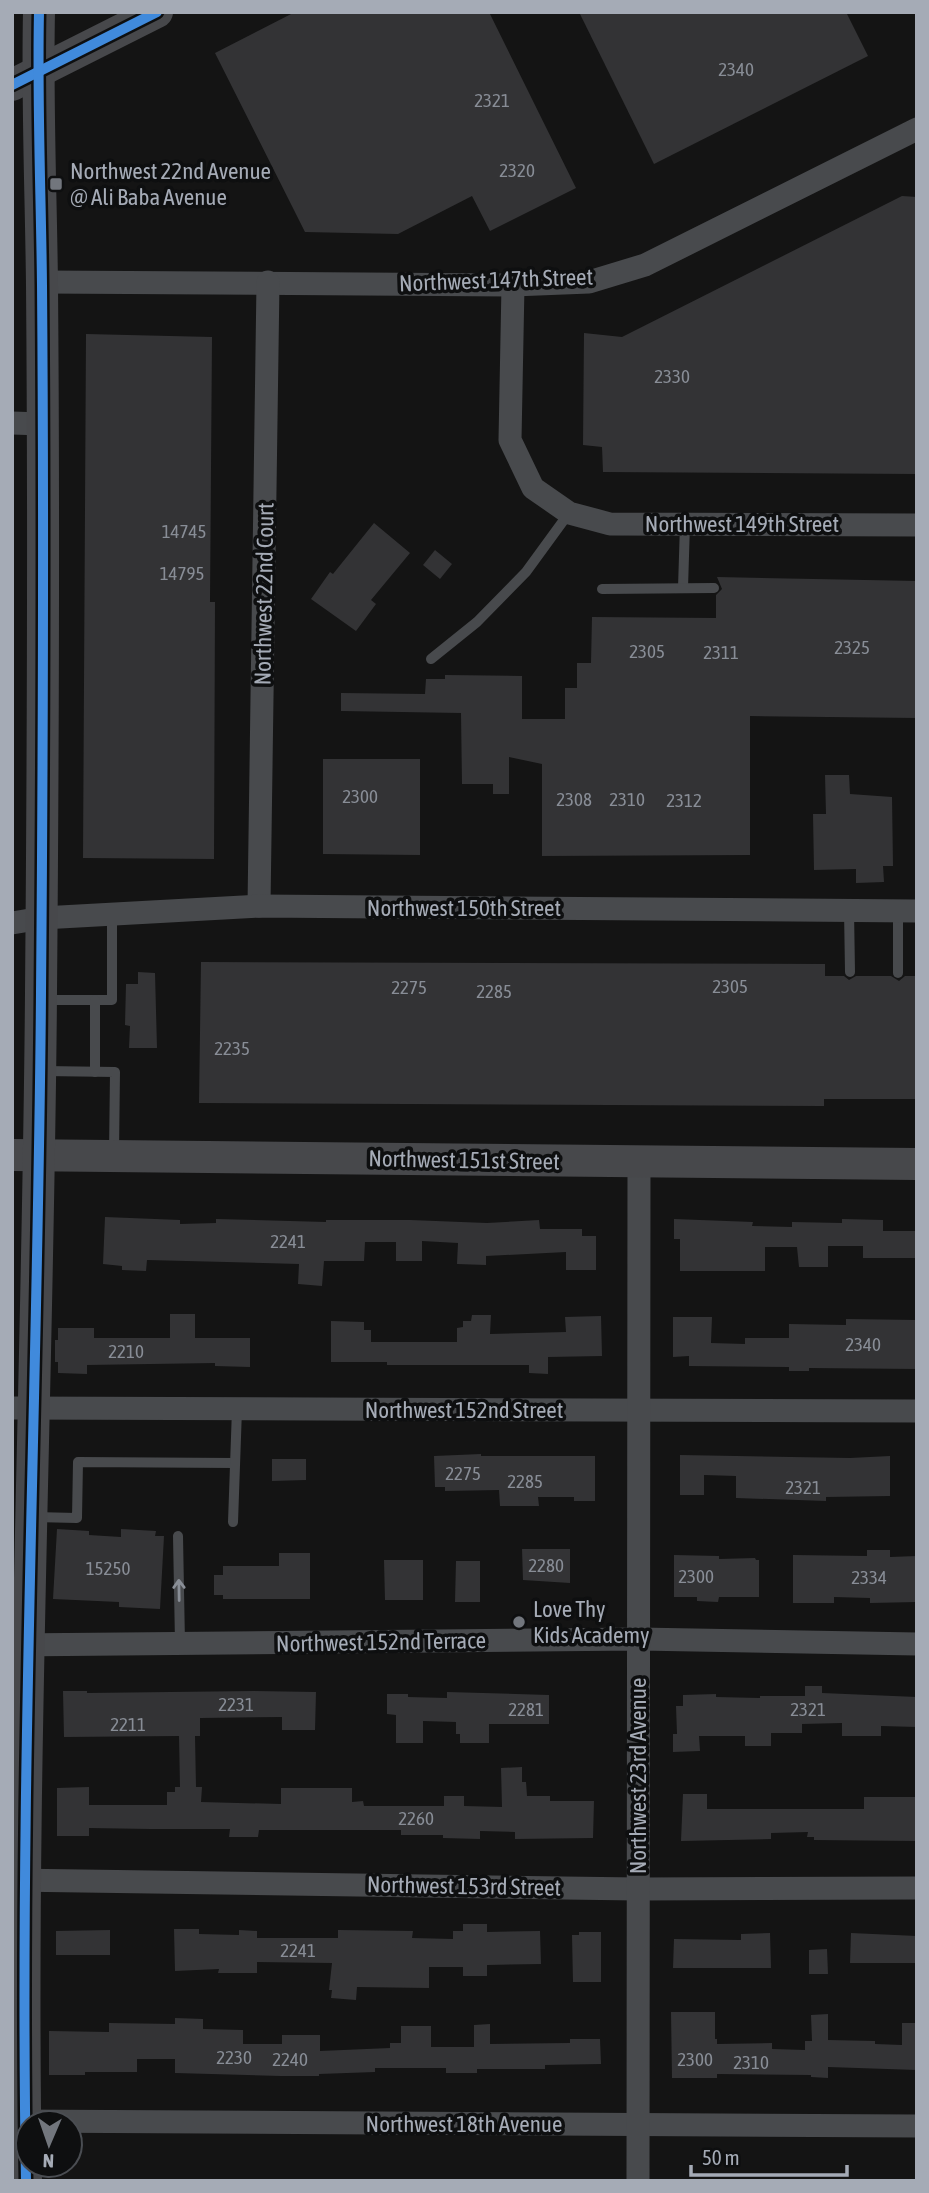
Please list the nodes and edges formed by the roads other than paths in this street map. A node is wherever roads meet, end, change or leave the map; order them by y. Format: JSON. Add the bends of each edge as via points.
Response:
{"nodes":[{"id":1,"x":39,"y":12,"type":"edge"},
{"id":2,"x":150,"y":14,"type":"edge"},
{"id":3,"x":25,"y":78,"type":"edge"},
{"id":4,"x":917,"y":129,"type":"edge"},
{"id":5,"x":42,"y":282,"type":"junction"},
{"id":6,"x":268,"y":282,"type":"junction"},
{"id":7,"x":513,"y":285,"type":"junction"},
{"id":8,"x":27,"y":424,"type":"edge"},
{"id":9,"x":569,"y":513,"type":"junction"},
{"id":10,"x":685,"y":524,"type":"junction"},
{"id":11,"x":917,"y":525,"type":"edge"},
{"id":12,"x":714,"y":588,"type":"dead end"},
{"id":13,"x":602,"y":589,"type":"dead end"},
{"id":14,"x":683,"y":589,"type":"junction"},
{"id":15,"x":431,"y":659,"type":"dead end"},
{"id":16,"x":259,"y":906,"type":"junction"},
{"id":17,"x":849,"y":910,"type":"junction"},
{"id":18,"x":907,"y":911,"type":"edge"},
{"id":19,"x":112,"y":914,"type":"junction"},
{"id":20,"x":27,"y":920,"type":"edge"},
{"id":21,"x":850,"y":972,"type":"dead end"},
{"id":22,"x":898,"y":973,"type":"dead end"},
{"id":23,"x":41,"y":1000,"type":"junction"},
{"id":24,"x":95,"y":1000,"type":"junction"},
{"id":25,"x":40,"y":1071,"type":"junction"},
{"id":26,"x":95,"y":1072,"type":"junction"},
{"id":27,"x":26,"y":1155,"type":"edge"},
{"id":28,"x":114,"y":1156,"type":"junction"},
{"id":29,"x":639,"y":1162,"type":"junction"},
{"id":30,"x":917,"y":1164,"type":"edge"},
{"id":31,"x":23,"y":1408,"type":"edge"},
{"id":32,"x":237,"y":1409,"type":"junction"},
{"id":33,"x":639,"y":1411,"type":"junction"},
{"id":34,"x":917,"y":1411,"type":"edge"},
{"id":35,"x":235,"y":1464,"type":"junction"},
{"id":36,"x":32,"y":1517,"type":"junction"},
{"id":37,"x":233,"y":1522,"type":"dead end"},
{"id":38,"x":178,"y":1536,"type":"dead end"},
{"id":39,"x":639,"y":1639,"type":"junction"},
{"id":40,"x":180,"y":1643,"type":"junction"},
{"id":41,"x":917,"y":1644,"type":"edge"},
{"id":42,"x":20,"y":1645,"type":"edge"},
{"id":43,"x":19,"y":1880,"type":"edge"},
{"id":44,"x":917,"y":1888,"type":"edge"},
{"id":45,"x":638,"y":1889,"type":"junction"},
{"id":46,"x":19,"y":2109,"type":"edge"},
{"id":47,"x":84,"y":2121,"type":"edge"},
{"id":48,"x":638,"y":2125,"type":"junction"},
{"id":49,"x":917,"y":2126,"type":"edge"},
{"id":50,"x":638,"y":2181,"type":"edge"}],
"edges":[{"from":1,"to":3,"type":"main road"},
{"from":2,"to":3,"type":"main road"},
{"from":3,"to":5,"type":"main road"},
{"from":4,"to":7,"type":"street","name":"Northwest 147th Street","via":[[645,265],[589,282]]},
{"from":5,"to":6,"type":"street","name":"Northwest 147th Street"},
{"from":5,"to":8,"type":"main road"},
{"from":6,"to":7,"type":"street","name":"Northwest 147th Street"},
{"from":6,"to":16,"type":"street","name":"Northwest 22nd Court"},
{"from":7,"to":9,"type":"street","name":"Northwest 149th Street","via":[[510,440],[533,488]]},
{"from":8,"to":20,"type":"main road"},
{"from":9,"to":10,"type":"street","name":"Northwest 149th Street","via":[[610,524]]},
{"from":9,"to":15,"type":"lane","via":[[526,572],[477,622]]},
{"from":10,"to":11,"type":"street","name":"Northwest 149th Street"},
{"from":10,"to":14,"type":"lane"},
{"from":12,"to":14,"type":"lane"},
{"from":13,"to":14,"type":"lane"},
{"from":16,"to":17,"type":"street","name":"Northwest 150th Street"},
{"from":16,"to":19,"type":"street","name":"Northwest 150th Street"},
{"from":17,"to":18,"type":"street","name":"Northwest 150th Street"},
{"from":17,"to":21,"type":"lane"},
{"from":18,"to":22,"type":"lane"},
{"from":19,"to":20,"type":"street","name":"Northwest 150th Street"},
{"from":19,"to":24,"type":"lane","via":[[112,1000]]},
{"from":20,"to":23,"type":"main road"},
{"from":23,"to":24,"type":"lane"},
{"from":23,"to":25,"type":"main road"},
{"from":24,"to":26,"type":"lane"},
{"from":25,"to":26,"type":"lane"},
{"from":25,"to":27,"type":"main road"},
{"from":26,"to":28,"type":"lane","via":[[115,1072]]},
{"from":27,"to":28,"type":"main road","name":"Northwest 151st Street"},
{"from":27,"to":31,"type":"main road"},
{"from":28,"to":29,"type":"main road","name":"Northwest 151st Street"},
{"from":29,"to":30,"type":"main road","name":"Northwest 151st Street"},
{"from":29,"to":33,"type":"street","name":"Northwest 23rd Avenue"},
{"from":31,"to":32,"type":"street","name":"Northwest 152nd Street"},
{"from":31,"to":36,"type":"main road"},
{"from":32,"to":33,"type":"street","name":"Northwest 152nd Street"},
{"from":32,"to":35,"type":"lane"},
{"from":33,"to":34,"type":"street","name":"Northwest 152nd Street"},
{"from":33,"to":39,"type":"street","name":"Northwest 23rd Avenue"},
{"from":35,"to":36,"type":"lane","via":[[78,1462],[77,1518]]},
{"from":35,"to":37,"type":"lane"},
{"from":36,"to":42,"type":"main road"},
{"from":40,"to":38,"type":"lane","one_way":true},
{"from":39,"to":40,"type":"street","name":"Northwest 152nd Terrace"},
{"from":39,"to":41,"type":"street","name":"Northwest 152nd Terrace"},
{"from":39,"to":45,"type":"street","name":"Northwest 23rd Avenue"},
{"from":40,"to":42,"type":"street","name":"Northwest 152nd Terrace"},
{"from":42,"to":43,"type":"main road"},
{"from":43,"to":45,"type":"street","name":"Northwest 153rd Street"},
{"from":43,"to":46,"type":"main road"},
{"from":44,"to":45,"type":"street","name":"Northwest 153rd Street"},
{"from":45,"to":48,"type":"street","name":"Northwest 23rd Avenue"},
{"from":47,"to":48,"type":"street","name":"Northwest 18th Avenue"},
{"from":48,"to":49,"type":"street","name":"Northwest 18th Avenue"},
{"from":48,"to":50,"type":"street","name":"Northwest 23rd Avenue"}]}
